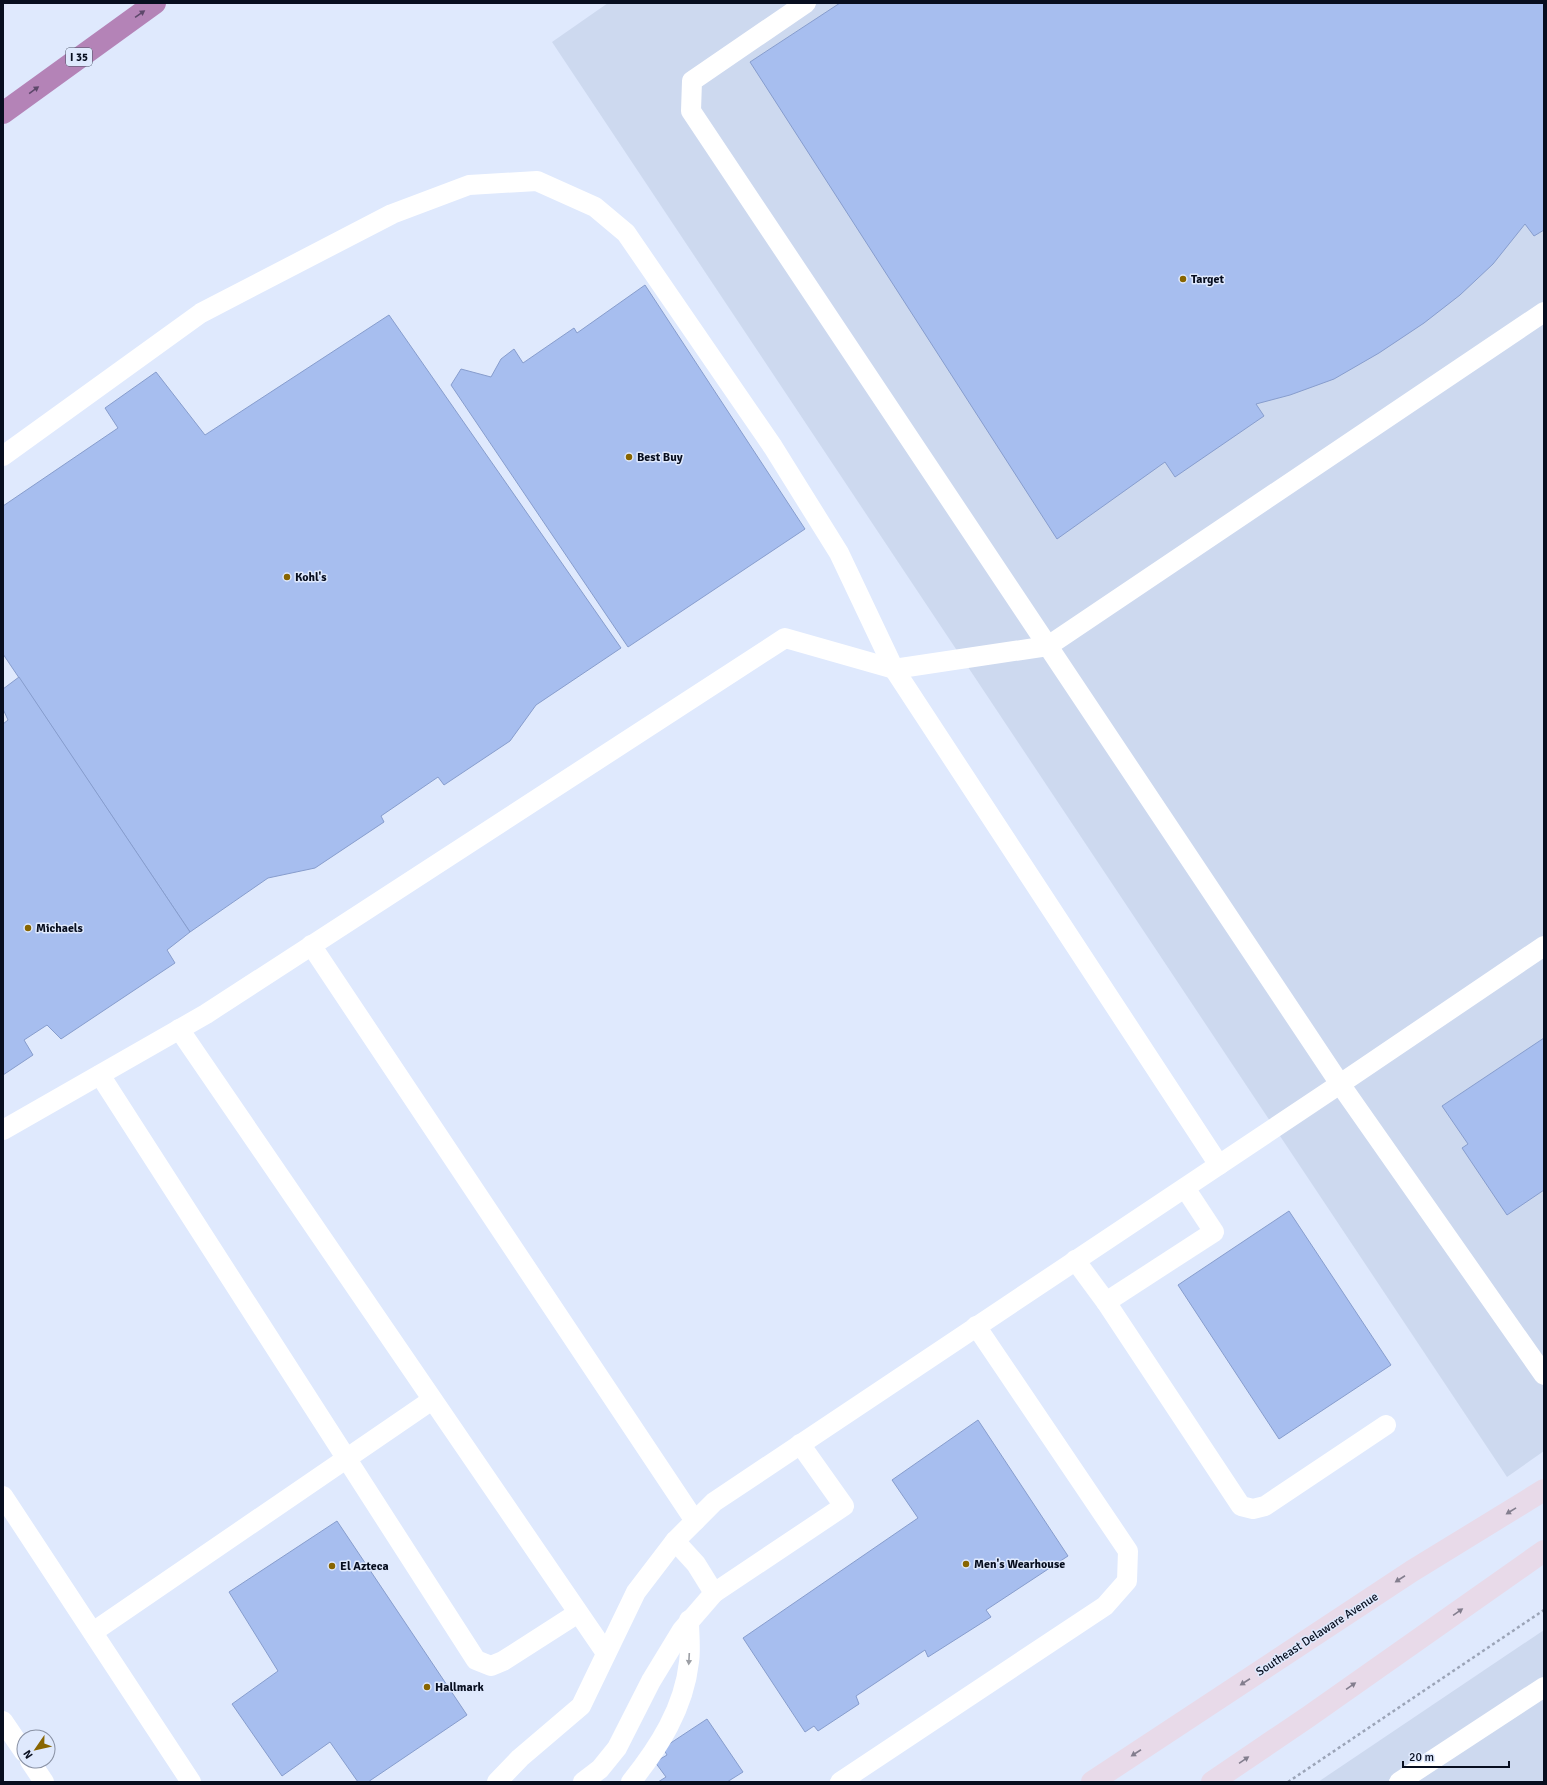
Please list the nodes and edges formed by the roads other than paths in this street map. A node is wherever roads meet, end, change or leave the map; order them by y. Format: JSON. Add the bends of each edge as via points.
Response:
{"nodes":[{"id":1,"x":156,"y":3,"type":"edge"},
{"id":2,"x":806,"y":3,"type":"edge"},
{"id":3,"x":3,"y":113,"type":"edge"},
{"id":4,"x":1544,"y":312,"type":"edge"},
{"id":5,"x":3,"y":456,"type":"edge"},
{"id":6,"x":1048,"y":646,"type":"junction"},
{"id":7,"x":894,"y":669,"type":"junction"},
{"id":8,"x":311,"y":945,"type":"junction"},
{"id":9,"x":1544,"y":946,"type":"edge"},
{"id":10,"x":179,"y":1029,"type":"junction"},
{"id":11,"x":100,"y":1075,"type":"junction"},
{"id":12,"x":1340,"y":1084,"type":"junction"},
{"id":13,"x":3,"y":1130,"type":"edge"},
{"id":14,"x":1219,"y":1165,"type":"junction"},
{"id":15,"x":1185,"y":1188,"type":"junction"},
{"id":16,"x":1075,"y":1260,"type":"junction"},
{"id":17,"x":1106,"y":1302,"type":"junction"},
{"id":18,"x":976,"y":1326,"type":"junction"},
{"id":19,"x":1544,"y":1375,"type":"edge"},
{"id":20,"x":432,"y":1400,"type":"junction"},
{"id":21,"x":1386,"y":1425,"type":"dead end"},
{"id":22,"x":800,"y":1444,"type":"junction"},
{"id":23,"x":348,"y":1458,"type":"junction"},
{"id":24,"x":1544,"y":1490,"type":"edge"},
{"id":25,"x":3,"y":1496,"type":"edge"},
{"id":26,"x":695,"y":1521,"type":"junction"},
{"id":27,"x":675,"y":1541,"type":"junction"},
{"id":28,"x":1544,"y":1551,"type":"edge"},
{"id":29,"x":714,"y":1593,"type":"junction"},
{"id":30,"x":578,"y":1613,"type":"junction"},
{"id":31,"x":689,"y":1620,"type":"junction"},
{"id":32,"x":93,"y":1632,"type":"junction"},
{"id":33,"x":606,"y":1653,"type":"junction"},
{"id":34,"x":1544,"y":1687,"type":"edge"},
{"id":35,"x":4,"y":1725,"type":"edge"},
{"id":36,"x":16,"y":1741,"type":"edge"},
{"id":37,"x":35,"y":1769,"type":"edge"},
{"id":38,"x":44,"y":1782,"type":"edge"},
{"id":39,"x":191,"y":1782,"type":"edge"},
{"id":40,"x":497,"y":1782,"type":"edge"},
{"id":41,"x":583,"y":1782,"type":"edge"},
{"id":42,"x":631,"y":1782,"type":"edge"},
{"id":43,"x":840,"y":1782,"type":"edge"},
{"id":44,"x":1092,"y":1782,"type":"edge"},
{"id":45,"x":1212,"y":1782,"type":"edge"},
{"id":46,"x":1399,"y":1782,"type":"edge"}],
"edges":[{"from":3,"to":1,"type":"highway","number":"I 35","one_way":true},
{"from":2,"to":6,"type":"lane","via":[[692,81],[691,111]]},
{"from":4,"to":6,"type":"lane"},
{"from":5,"to":7,"type":"lane","via":[[201,313],[392,214],[469,185],[537,181],[595,207],[626,233],[773,447],[839,553]]},
{"from":6,"to":7,"type":"lane"},
{"from":6,"to":12,"type":"lane"},
{"from":7,"to":8,"type":"lane","via":[[785,638]]},
{"from":7,"to":14,"type":"lane"},
{"from":8,"to":10,"type":"lane"},
{"from":8,"to":26,"type":"lane"},
{"from":9,"to":12,"type":"lane"},
{"from":10,"to":11,"type":"lane"},
{"from":10,"to":20,"type":"lane"},
{"from":11,"to":13,"type":"lane"},
{"from":11,"to":23,"type":"lane"},
{"from":12,"to":14,"type":"lane"},
{"from":12,"to":19,"type":"lane"},
{"from":14,"to":15,"type":"lane"},
{"from":15,"to":16,"type":"lane"},
{"from":15,"to":17,"type":"lane","via":[[1214,1232]]},
{"from":16,"to":17,"type":"lane"},
{"from":16,"to":18,"type":"lane"},
{"from":17,"to":21,"type":"lane","via":[[1241,1506],[1253,1509],[1265,1506]]},
{"from":18,"to":22,"type":"lane"},
{"from":18,"to":43,"type":"lane","via":[[1128,1551],[1127,1581],[1105,1606]]},
{"from":20,"to":23,"type":"lane"},
{"from":20,"to":30,"type":"lane"},
{"from":22,"to":26,"type":"lane","via":[[714,1502]]},
{"from":22,"to":29,"type":"lane","via":[[844,1506]]},
{"from":23,"to":30,"type":"lane","via":[[476,1660],[492,1666],[503,1661]]},
{"from":23,"to":32,"type":"lane"},
{"from":24,"to":44,"type":"main road","name":"Southeast Delaware Avenue","one_way":true,"via":[[1412,1571]]},
{"from":25,"to":32,"type":"lane"},
{"from":26,"to":27,"type":"lane"},
{"from":27,"to":29,"type":"lane","via":[[696,1564]]},
{"from":27,"to":33,"type":"lane","via":[[636,1592]]},
{"from":45,"to":28,"type":"main road","one_way":true},
{"from":29,"to":31,"type":"lane"},
{"from":30,"to":33,"type":"lane"},
{"from":31,"to":41,"type":"lane","via":[[651,1681],[617,1748],[600,1768]]},
{"from":31,"to":42,"type":"lane","one_way":true,"via":[[690,1662],[683,1695],[667,1730]]},
{"from":32,"to":39,"type":"lane"},
{"from":33,"to":40,"type":"lane","via":[[581,1706],[520,1758]]},
{"from":34,"to":46,"type":"lane"},
{"from":35,"to":36,"type":"lane"},
{"from":37,"to":38,"type":"lane"}]}
